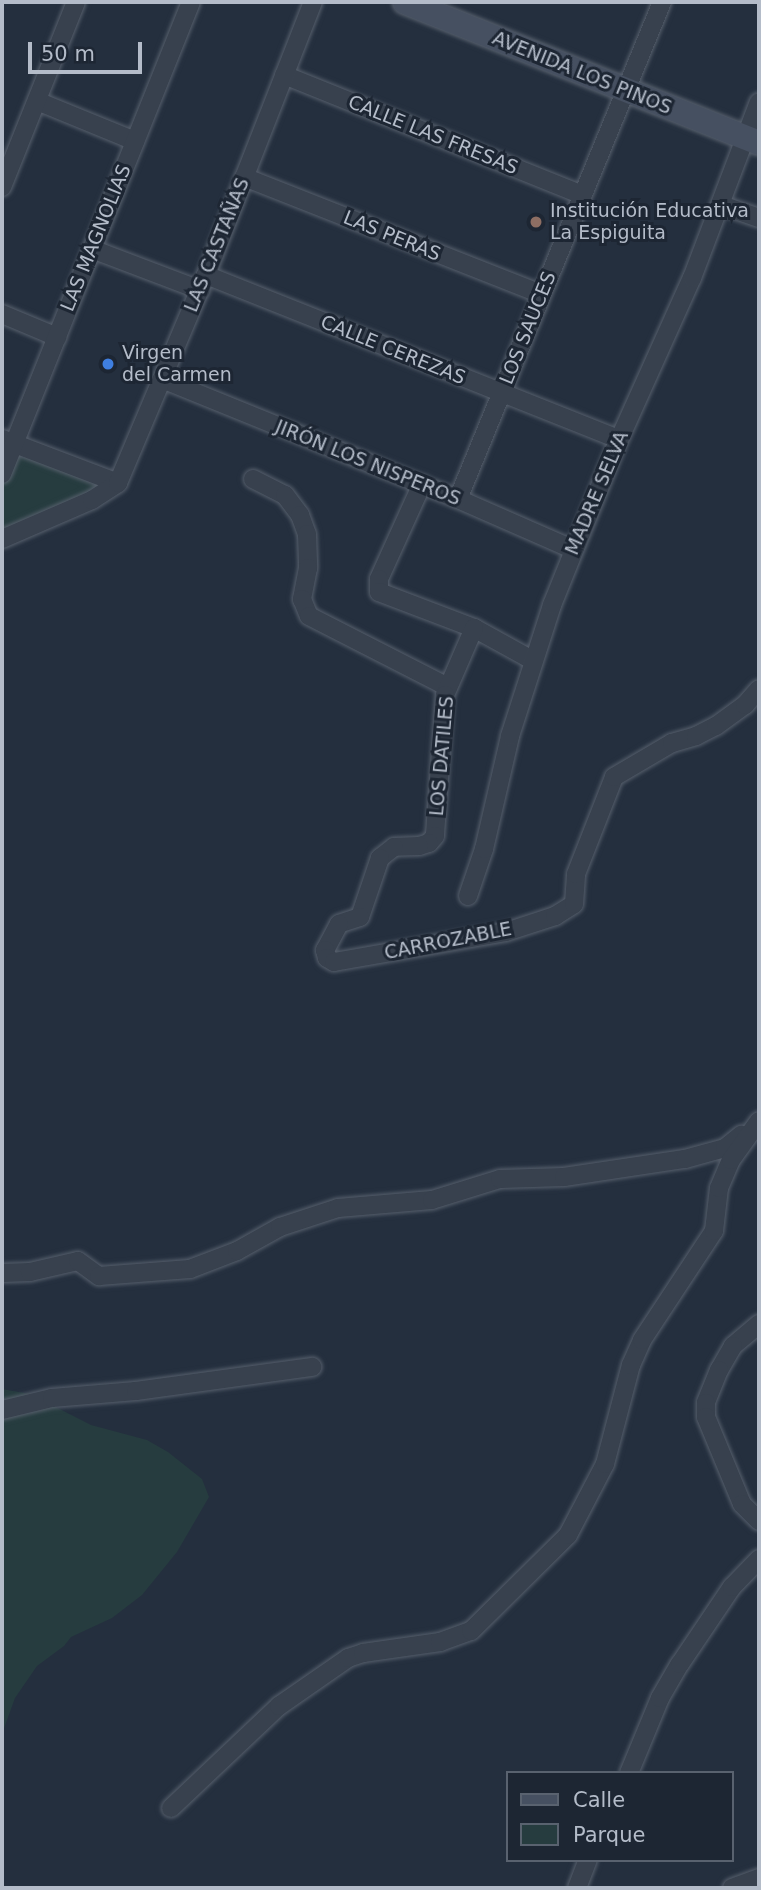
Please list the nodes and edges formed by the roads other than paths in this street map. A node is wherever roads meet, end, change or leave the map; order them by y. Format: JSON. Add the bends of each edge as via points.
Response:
{"nodes":[{"id":1,"x":76,"y":2,"type":"edge"},
{"id":2,"x":191,"y":2,"type":"edge"},
{"id":3,"x":313,"y":2,"type":"edge"},
{"id":4,"x":405,"y":2,"type":"edge"},
{"id":5,"x":662,"y":2,"type":"edge"},
{"id":6,"x":284,"y":75,"type":"junction"},
{"id":7,"x":625,"y":91,"type":"junction"},
{"id":8,"x":37,"y":101,"type":"junction"},
{"id":9,"x":759,"y":102,"type":"edge"},
{"id":10,"x":752,"y":140,"type":"edge"},
{"id":11,"x":135,"y":141,"type":"junction"},
{"id":12,"x":244,"y":177,"type":"junction"},
{"id":13,"x":2,"y":187,"type":"edge"},
{"id":14,"x":583,"y":195,"type":"junction"},
{"id":15,"x":721,"y":205,"type":"junction"},
{"id":16,"x":759,"y":218,"type":"edge"},
{"id":17,"x":92,"y":249,"type":"junction"},
{"id":18,"x":203,"y":283,"type":"junction"},
{"id":19,"x":541,"y":294,"type":"junction"},
{"id":20,"x":2,"y":314,"type":"edge"},
{"id":21,"x":57,"y":337,"type":"junction"},
{"id":22,"x":162,"y":379,"type":"junction"},
{"id":23,"x":501,"y":394,"type":"junction"},
{"id":24,"x":619,"y":439,"type":"junction"},
{"id":25,"x":8,"y":441,"type":"edge"},
{"id":26,"x":2,"y":474,"type":"edge"},
{"id":27,"x":253,"y":479,"type":"dead end"},
{"id":28,"x":118,"y":483,"type":"junction"},
{"id":29,"x":422,"y":484,"type":"junction"},
{"id":30,"x":458,"y":499,"type":"junction"},
{"id":31,"x":2,"y":539,"type":"edge"},
{"id":32,"x":572,"y":549,"type":"junction"},
{"id":33,"x":474,"y":628,"type":"junction"},
{"id":34,"x":532,"y":660,"type":"junction"},
{"id":35,"x":447,"y":687,"type":"junction"},
{"id":36,"x":759,"y":689,"type":"edge"},
{"id":37,"x":468,"y":896,"type":"dead end"},
{"id":38,"x":325,"y":950,"type":"joint"},
{"id":39,"x":759,"y":1119,"type":"edge"},
{"id":40,"x":5,"y":1275,"type":"edge"},
{"id":41,"x":759,"y":1324,"type":"edge"},
{"id":42,"x":313,"y":1367,"type":"dead end"},
{"id":43,"x":2,"y":1410,"type":"edge"},
{"id":44,"x":759,"y":1521,"type":"edge"},
{"id":45,"x":759,"y":1559,"type":"edge"},
{"id":46,"x":630,"y":1771,"type":"edge"},
{"id":47,"x":172,"y":1808,"type":"dead end"},
{"id":48,"x":587,"y":1862,"type":"edge"},
{"id":49,"x":759,"y":1878,"type":"edge"},
{"id":50,"x":577,"y":1888,"type":"edge"},
{"id":51,"x":732,"y":1888,"type":"edge"}],
"edges":[{"from":1,"to":8,"type":"street"},
{"from":2,"to":11,"type":"street","name":"LAS MAGNOLIAS"},
{"from":3,"to":6,"type":"street","name":"LAS CASTAÑAS"},
{"from":4,"to":7,"type":"street","name":"AVENIDA LOS PINOS"},
{"from":5,"to":7,"type":"street","name":"LOS SAUCES"},
{"from":6,"to":12,"type":"street","name":"LAS CASTAÑAS"},
{"from":6,"to":14,"type":"street","name":"CALLE LAS FRESAS"},
{"from":7,"to":10,"type":"street","name":"AVENIDA LOS PINOS"},
{"from":7,"to":14,"type":"street","name":"LOS SAUCES"},
{"from":8,"to":11,"type":"street"},
{"from":8,"to":13,"type":"street"},
{"from":9,"to":10,"type":"street","name":"MADRE SELVA"},
{"from":10,"to":15,"type":"street","name":"MADRE SELVA"},
{"from":11,"to":17,"type":"street","name":"LAS MAGNOLIAS"},
{"from":12,"to":18,"type":"street","name":"LAS CASTAÑAS"},
{"from":12,"to":19,"type":"street","name":"LAS PERAS"},
{"from":14,"to":19,"type":"street","name":"LOS SAUCES"},
{"from":15,"to":16,"type":"street"},
{"from":15,"to":24,"type":"street","name":"MADRE SELVA"},
{"from":17,"to":18,"type":"street","name":"CALLE CEREZAS"},
{"from":17,"to":21,"type":"street","name":"LAS MAGNOLIAS"},
{"from":18,"to":22,"type":"street","name":"LAS CASTAÑAS"},
{"from":18,"to":23,"type":"street","name":"CALLE CEREZAS"},
{"from":19,"to":23,"type":"street","name":"LOS SAUCES"},
{"from":20,"to":21,"type":"street"},
{"from":21,"to":25,"type":"street","name":"LAS MAGNOLIAS"},
{"from":22,"to":28,"type":"street","name":"LAS CASTAÑAS"},
{"from":22,"to":29,"type":"street","name":"JIRÓN LOS NISPEROS"},
{"from":23,"to":24,"type":"street","name":"CALLE CEREZAS"},
{"from":23,"to":30,"type":"street","name":"LOS SAUCES"},
{"from":24,"to":32,"type":"street","name":"MADRE SELVA"},
{"from":25,"to":26,"type":"street","name":"LAS MAGNOLIAS"},
{"from":25,"to":28,"type":"street"},
{"from":27,"to":35,"type":"street","via":[[285,495],[300,515],[308,553],[302,599],[309,616]]},
{"from":28,"to":31,"type":"street","via":[[92,500]]},
{"from":29,"to":30,"type":"street","name":"JIRÓN LOS NISPEROS"},
{"from":29,"to":33,"type":"street","via":[[379,579],[379,592]]},
{"from":30,"to":32,"type":"street","name":"JIRÓN LOS NISPEROS"},
{"from":32,"to":34,"type":"street","name":"MADRE SELVA"},
{"from":33,"to":34,"type":"street"},
{"from":33,"to":35,"type":"street","name":"LOS DATILES"},
{"from":34,"to":37,"type":"street","name":"MADRE SELVA"},
{"from":35,"to":38,"type":"street","name":"LOS DATILES","via":[[435,836],[419,846],[387,850],[380,858],[360,917],[339,924]]},
{"from":36,"to":38,"type":"street","name":"CARROZABLE","via":[[716,726],[672,743],[614,777],[576,874],[574,904],[555,916],[506,932],[334,962]]},
{"from":39,"to":40,"type":"street","via":[[724,1148],[685,1159],[564,1177],[500,1178],[432,1200],[338,1208],[280,1227],[237,1251],[190,1269],[99,1276],[78,1261]]},
{"from":39,"to":47,"type":"street","via":[[731,1160],[719,1188],[714,1231],[642,1340],[631,1364],[605,1464],[568,1535],[499,1606],[460,1638],[355,1656],[298,1691]]},
{"from":41,"to":44,"type":"street","via":[[733,1346],[706,1403],[706,1417],[742,1504]]},
{"from":42,"to":43,"type":"street","via":[[52,1398]]},
{"from":45,"to":46,"type":"street","via":[[732,1587],[680,1664],[660,1698]]},
{"from":48,"to":50,"type":"street"},
{"from":49,"to":51,"type":"street"}]}
